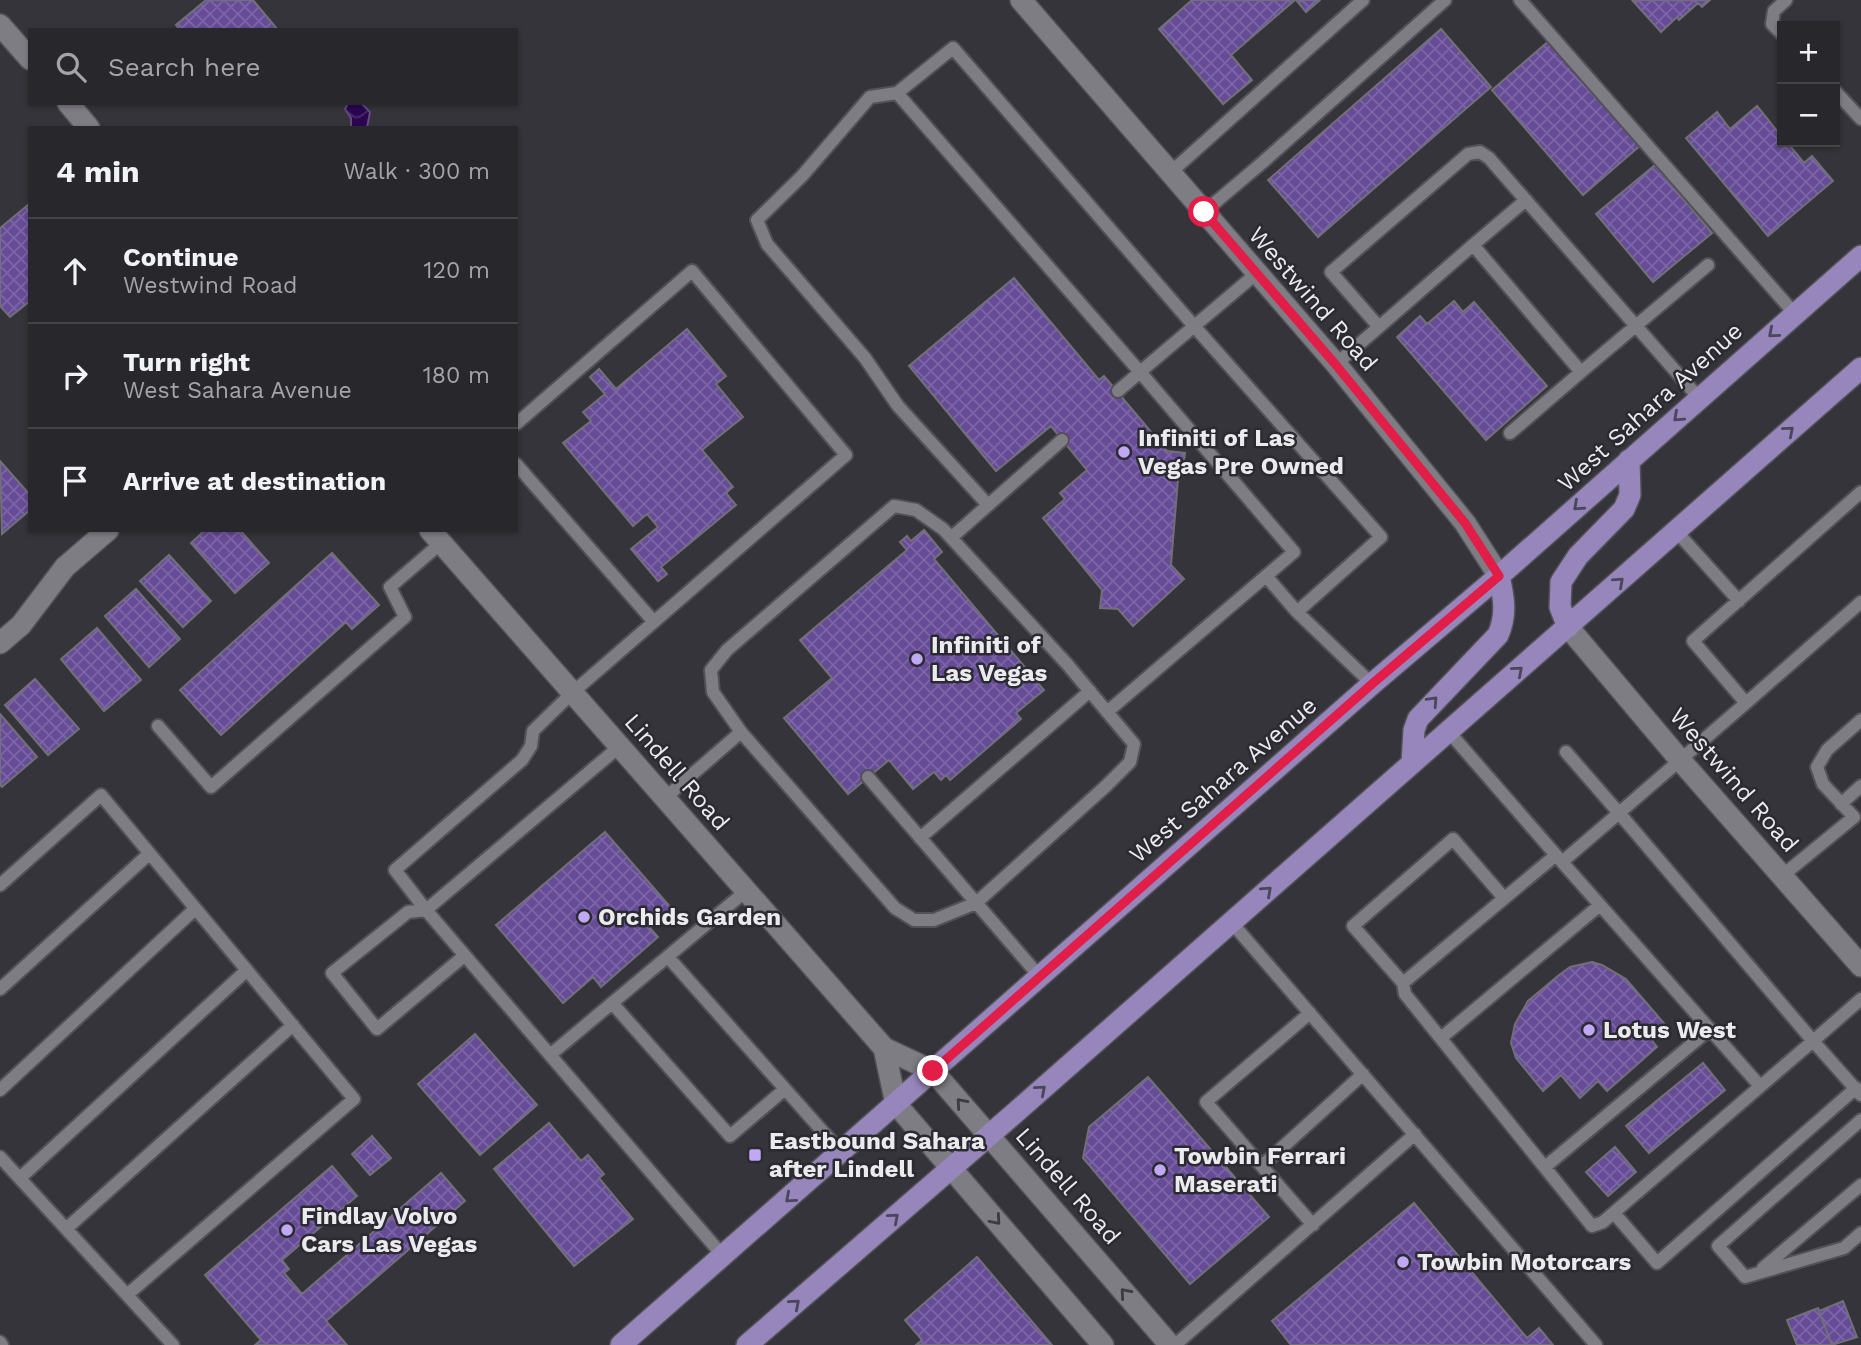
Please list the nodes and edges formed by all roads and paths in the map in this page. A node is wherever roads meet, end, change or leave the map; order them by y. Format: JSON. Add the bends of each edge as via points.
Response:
{"nodes":[{"id":1,"x":1021,"y":0,"type":"edge"},
{"id":2,"x":1363,"y":0,"type":"edge"},
{"id":3,"x":1445,"y":0,"type":"edge"},
{"id":4,"x":1520,"y":0,"type":"edge"},
{"id":5,"x":1786,"y":0,"type":"edge"},
{"id":6,"x":0,"y":25,"type":"edge"},
{"id":7,"x":1777,"y":29,"type":"edge"},
{"id":8,"x":28,"y":58,"type":"edge"},
{"id":9,"x":897,"y":93,"type":"junction"},
{"id":10,"x":1840,"y":96,"type":"edge"},
{"id":11,"x":70,"y":105,"type":"edge"},
{"id":12,"x":1861,"y":119,"type":"edge"},
{"id":13,"x":87,"y":126,"type":"edge"},
{"id":14,"x":1170,"y":173,"type":"junction"},
{"id":15,"x":1526,"y":200,"type":"junction"},
{"id":16,"x":1204,"y":212,"type":"junction"},
{"id":17,"x":1473,"y":245,"type":"junction"},
{"id":18,"x":1861,"y":256,"type":"edge"},
{"id":19,"x":1708,"y":265,"type":"dead end"},
{"id":20,"x":1257,"y":273,"type":"junction"},
{"id":21,"x":1795,"y":314,"type":"junction"},
{"id":22,"x":1636,"y":324,"type":"junction"},
{"id":23,"x":1194,"y":326,"type":"junction"},
{"id":24,"x":1379,"y":327,"type":"junction"},
{"id":25,"x":1336,"y":365,"type":"junction"},
{"id":26,"x":1861,"y":368,"type":"edge"},
{"id":27,"x":1140,"y":372,"type":"junction"},
{"id":28,"x":1581,"y":372,"type":"junction"},
{"id":29,"x":1118,"y":391,"type":"dead end"},
{"id":30,"x":1699,"y":398,"type":"junction"},
{"id":31,"x":518,"y":422,"type":"edge"},
{"id":32,"x":1510,"y":433,"type":"dead end"},
{"id":33,"x":1062,"y":440,"type":"dead end"},
{"id":34,"x":1629,"y":460,"type":"junction"},
{"id":35,"x":518,"y":466,"type":"edge"},
{"id":36,"x":1861,"y":492,"type":"edge"},
{"id":37,"x":988,"y":505,"type":"junction"},
{"id":38,"x":1676,"y":531,"type":"junction"},
{"id":39,"x":106,"y":532,"type":"edge"},
{"id":40,"x":436,"y":537,"type":"edge"},
{"id":41,"x":952,"y":537,"type":"junction"},
{"id":42,"x":1266,"y":576,"type":"junction"},
{"id":43,"x":1499,"y":576,"type":"junction"},
{"id":44,"x":1738,"y":601,"type":"junction"},
{"id":45,"x":1861,"y":602,"type":"edge"},
{"id":46,"x":1297,"y":612,"type":"junction"},
{"id":47,"x":654,"y":622,"type":"junction"},
{"id":48,"x":1568,"y":627,"type":"junction"},
{"id":49,"x":0,"y":643,"type":"edge"},
{"id":50,"x":1372,"y":684,"type":"junction"},
{"id":51,"x":1090,"y":691,"type":"junction"},
{"id":52,"x":572,"y":692,"type":"junction"},
{"id":53,"x":1746,"y":703,"type":"junction"},
{"id":54,"x":1107,"y":712,"type":"junction"},
{"id":55,"x":1861,"y":720,"type":"edge"},
{"id":56,"x":158,"y":726,"type":"dead end"},
{"id":57,"x":741,"y":732,"type":"junction"},
{"id":58,"x":1449,"y":732,"type":"junction"},
{"id":59,"x":620,"y":746,"type":"junction"},
{"id":60,"x":1566,"y":752,"type":"dead end"},
{"id":61,"x":1681,"y":761,"type":"junction"},
{"id":62,"x":1412,"y":763,"type":"junction"},
{"id":63,"x":868,"y":777,"type":"dead end"},
{"id":64,"x":1861,"y":786,"type":"edge"},
{"id":65,"x":665,"y":798,"type":"junction"},
{"id":66,"x":1841,"y":804,"type":"junction"},
{"id":67,"x":1619,"y":813,"type":"junction"},
{"id":68,"x":1857,"y":821,"type":"edge"},
{"id":69,"x":920,"y":838,"type":"junction"},
{"id":70,"x":149,"y":853,"type":"junction"},
{"id":71,"x":1559,"y":858,"type":"junction"},
{"id":72,"x":1782,"y":876,"type":"junction"},
{"id":73,"x":0,"y":885,"type":"edge"},
{"id":74,"x":746,"y":891,"type":"junction"},
{"id":75,"x":1504,"y":898,"type":"junction"},
{"id":76,"x":976,"y":903,"type":"junction"},
{"id":77,"x":1600,"y":905,"type":"junction"},
{"id":78,"x":195,"y":909,"type":"junction"},
{"id":79,"x":426,"y":910,"type":"junction"},
{"id":80,"x":1232,"y":923,"type":"junction"},
{"id":81,"x":464,"y":956,"type":"junction"},
{"id":82,"x":667,"y":957,"type":"junction"},
{"id":83,"x":1861,"y":966,"type":"edge"},
{"id":84,"x":247,"y":970,"type":"junction"},
{"id":85,"x":1040,"y":977,"type":"junction"},
{"id":86,"x":1403,"y":983,"type":"junction"},
{"id":87,"x":0,"y":989,"type":"edge"},
{"id":88,"x":1861,"y":999,"type":"edge"},
{"id":89,"x":612,"y":1003,"type":"junction"},
{"id":90,"x":1310,"y":1013,"type":"junction"},
{"id":91,"x":293,"y":1025,"type":"junction"},
{"id":92,"x":1710,"y":1029,"type":"junction"},
{"id":93,"x":1441,"y":1038,"type":"junction"},
{"id":94,"x":1813,"y":1041,"type":"junction"},
{"id":95,"x":884,"y":1048,"type":"junction"},
{"id":96,"x":550,"y":1055,"type":"junction"},
{"id":97,"x":933,"y":1071,"type":"junction"},
{"id":98,"x":1363,"y":1074,"type":"junction"},
{"id":99,"x":1760,"y":1086,"type":"junction"},
{"id":100,"x":785,"y":1089,"type":"junction"},
{"id":101,"x":0,"y":1090,"type":"edge"},
{"id":102,"x":1858,"y":1091,"type":"edge"},
{"id":103,"x":896,"y":1104,"type":"junction"},
{"id":104,"x":1861,"y":1120,"type":"edge"},
{"id":105,"x":1415,"y":1134,"type":"junction"},
{"id":106,"x":990,"y":1135,"type":"junction"},
{"id":107,"x":841,"y":1152,"type":"junction"},
{"id":108,"x":0,"y":1157,"type":"edge"},
{"id":109,"x":1262,"y":1166,"type":"junction"},
{"id":110,"x":1545,"y":1167,"type":"junction"},
{"id":111,"x":951,"y":1168,"type":"junction"},
{"id":112,"x":20,"y":1178,"type":"junction"},
{"id":113,"x":1861,"y":1185,"type":"edge"},
{"id":114,"x":1614,"y":1213,"type":"junction"},
{"id":115,"x":1313,"y":1225,"type":"junction"},
{"id":116,"x":67,"y":1228,"type":"junction"},
{"id":117,"x":1861,"y":1233,"type":"edge"},
{"id":118,"x":723,"y":1256,"type":"junction"},
{"id":119,"x":1757,"y":1273,"type":"junction"},
{"id":120,"x":128,"y":1294,"type":"junction"},
{"id":121,"x":173,"y":1345,"type":"edge"},
{"id":122,"x":621,"y":1345,"type":"edge"},
{"id":123,"x":747,"y":1345,"type":"edge"},
{"id":124,"x":1103,"y":1345,"type":"edge"},
{"id":125,"x":1170,"y":1345,"type":"edge"},
{"id":126,"x":1175,"y":1345,"type":"edge"},
{"id":127,"x":1596,"y":1345,"type":"edge"}],
"edges":[{"from":1,"to":14,"type":"street","name":"Westwind Road"},
{"from":2,"to":14,"type":"lane"},
{"from":3,"to":16,"type":"lane"},
{"from":4,"to":21,"type":"lane"},
{"from":5,"to":7,"type":"lane","via":[[1774,11],[1772,24]]},
{"from":6,"to":8,"type":"street"},
{"from":9,"to":23,"type":"lane","via":[[953,48]]},
{"from":9,"to":27,"type":"lane"},
{"from":9,"to":37,"type":"lane","via":[[870,97],[757,220],[767,244],[865,358],[898,406]]},
{"from":10,"to":12,"type":"lane"},
{"from":11,"to":13,"type":"street"},
{"from":14,"to":16,"type":"street","name":"Westwind Road"},
{"from":15,"to":17,"type":"lane"},
{"from":15,"to":22,"type":"lane"},
{"from":15,"to":24,"type":"lane","via":[[1489,158],[1480,152],[1468,153],[1331,272]]},
{"from":16,"to":20,"type":"street","name":"Westwind Road"},
{"from":17,"to":24,"type":"lane"},
{"from":17,"to":28,"type":"lane"},
{"from":18,"to":21,"type":"main road","name":"West Sahara Avenue"},
{"from":19,"to":22,"type":"lane"},
{"from":20,"to":23,"type":"lane"},
{"from":20,"to":25,"type":"street","name":"Westwind Road"},
{"from":21,"to":30,"type":"main road","name":"West Sahara Avenue","one_way":true},
{"from":22,"to":28,"type":"lane"},
{"from":22,"to":30,"type":"lane"},
{"from":23,"to":27,"type":"lane"},
{"from":23,"to":46,"type":"lane","via":[[1381,537]]},
{"from":24,"to":25,"type":"lane"},
{"from":25,"to":43,"type":"street","name":"Westwind Road","via":[[1465,523]]},
{"from":38,"to":26,"type":"main road","one_way":true},
{"from":27,"to":29,"type":"lane"},
{"from":27,"to":42,"type":"lane","via":[[1294,552]]},
{"from":28,"to":32,"type":"lane"},
{"from":30,"to":34,"type":"main road","name":"West Sahara Avenue","one_way":true},
{"from":31,"to":47,"type":"lane","via":[[692,271],[846,455]]},
{"from":33,"to":37,"type":"lane"},
{"from":34,"to":43,"type":"main road","name":"West Sahara Avenue","one_way":true},
{"from":34,"to":48,"type":"main road","via":[[1630,495],[1624,509],[1578,556],[1561,582],[1560,607]]},
{"from":35,"to":47,"type":"lane"},
{"from":36,"to":44,"type":"lane"},
{"from":37,"to":41,"type":"lane"},
{"from":38,"to":44,"type":"lane"},
{"from":48,"to":38,"type":"main road","one_way":true},
{"from":39,"to":49,"type":"street","via":[[65,567],[22,625]]},
{"from":40,"to":52,"type":"street","name":"Lindell Road"},
{"from":40,"to":56,"type":"lane","via":[[390,587],[405,617],[211,787]]},
{"from":41,"to":51,"type":"lane"},
{"from":41,"to":57,"type":"lane","via":[[916,510],[894,506],[727,650],[711,670],[713,692]]},
{"from":42,"to":46,"type":"lane"},
{"from":42,"to":54,"type":"lane"},
{"from":43,"to":50,"type":"main road","name":"West Sahara Avenue"},
{"from":62,"to":43,"type":"main road","one_way":true,"via":[[1418,719],[1498,635],[1504,621]]},
{"from":44,"to":53,"type":"lane","via":[[1693,641]]},
{"from":45,"to":53,"type":"lane"},
{"from":46,"to":50,"type":"lane"},
{"from":47,"to":52,"type":"lane"},
{"from":58,"to":48,"type":"main road","one_way":true},
{"from":48,"to":61,"type":"street","name":"Westwind Road"},
{"from":50,"to":85,"type":"main road","name":"West Sahara Avenue"},
{"from":51,"to":54,"type":"lane"},
{"from":51,"to":69,"type":"lane"},
{"from":52,"to":59,"type":"street","name":"Lindell Road"},
{"from":52,"to":79,"type":"lane","via":[[533,731],[522,760],[395,870]]},
{"from":53,"to":61,"type":"lane"},
{"from":54,"to":76,"type":"lane","via":[[1134,744],[1130,762]]},
{"from":55,"to":66,"type":"lane","via":[[1827,750],[1817,767],[1822,783]]},
{"from":57,"to":65,"type":"lane"},
{"from":57,"to":76,"type":"lane","via":[[895,908],[914,920],[934,920]]},
{"from":58,"to":62,"type":"main road"},
{"from":58,"to":71,"type":"lane"},
{"from":59,"to":65,"type":"street","name":"Lindell Road"},
{"from":59,"to":79,"type":"lane"},
{"from":60,"to":67,"type":"lane"},
{"from":61,"to":67,"type":"lane"},
{"from":61,"to":72,"type":"street","name":"Westwind Road"},
{"from":80,"to":62,"type":"main road","one_way":true},
{"from":63,"to":69,"type":"lane"},
{"from":64,"to":66,"type":"lane"},
{"from":65,"to":74,"type":"street","name":"Lindell Road"},
{"from":66,"to":68,"type":"lane"},
{"from":67,"to":71,"type":"lane"},
{"from":67,"to":94,"type":"lane"},
{"from":68,"to":72,"type":"lane"},
{"from":69,"to":76,"type":"lane"},
{"from":70,"to":73,"type":"lane","via":[[101,795]]},
{"from":70,"to":78,"type":"lane"},
{"from":70,"to":87,"type":"lane"},
{"from":71,"to":75,"type":"lane"},
{"from":71,"to":77,"type":"lane"},
{"from":72,"to":83,"type":"street","name":"Westwind Road"},
{"from":74,"to":82,"type":"lane"},
{"from":74,"to":95,"type":"street","name":"Lindell Road"},
{"from":75,"to":86,"type":"lane"},
{"from":75,"to":86,"type":"lane","via":[[1453,839],[1353,926]]},
{"from":76,"to":85,"type":"lane"},
{"from":77,"to":92,"type":"lane"},
{"from":77,"to":93,"type":"lane"},
{"from":78,"to":84,"type":"lane"},
{"from":78,"to":101,"type":"lane"},
{"from":79,"to":81,"type":"lane"},
{"from":79,"to":81,"type":"lane","via":[[408,912],[332,974],[377,1029]]},
{"from":80,"to":90,"type":"lane"},
{"from":106,"to":80,"type":"main road","one_way":true},
{"from":81,"to":96,"type":"lane"},
{"from":82,"to":89,"type":"lane"},
{"from":82,"to":100,"type":"lane"},
{"from":84,"to":91,"type":"lane"},
{"from":84,"to":112,"type":"lane"},
{"from":85,"to":97,"type":"main road","name":"West Sahara Avenue"},
{"from":86,"to":93,"type":"lane","via":[[1405,994]]},
{"from":88,"to":94,"type":"lane"},
{"from":89,"to":96,"type":"lane"},
{"from":89,"to":100,"type":"lane","via":[[730,1136]]},
{"from":90,"to":98,"type":"lane"},
{"from":90,"to":109,"type":"lane","via":[[1206,1102]]},
{"from":91,"to":116,"type":"lane"},
{"from":91,"to":120,"type":"lane","via":[[354,1099]]},
{"from":92,"to":99,"type":"lane"},
{"from":92,"to":110,"type":"lane"},
{"from":93,"to":110,"type":"lane"},
{"from":94,"to":99,"type":"lane"},
{"from":94,"to":102,"type":"lane"},
{"from":95,"to":97,"type":"street","name":"Lindell Road"},
{"from":95,"to":103,"type":"street","name":"Lindell Road"},
{"from":96,"to":118,"type":"lane"},
{"from":97,"to":103,"type":"main road","name":"West Sahara Avenue"},
{"from":106,"to":97,"type":"street","name":"Lindell Road","one_way":true},
{"from":98,"to":105,"type":"lane"},
{"from":98,"to":109,"type":"lane"},
{"from":99,"to":114,"type":"lane"},
{"from":100,"to":107,"type":"lane"},
{"from":102,"to":114,"type":"lane","via":[[1657,1263]]},
{"from":103,"to":107,"type":"main road","name":"West Sahara Avenue"},
{"from":103,"to":111,"type":"street","name":"Lindell Road"},
{"from":104,"to":119,"type":"lane","via":[[1718,1246],[1745,1276]]},
{"from":105,"to":115,"type":"lane"},
{"from":105,"to":127,"type":"lane"},
{"from":106,"to":111,"type":"main road"},
{"from":125,"to":106,"type":"street","name":"Lindell Road","one_way":true},
{"from":107,"to":118,"type":"main road","name":"West Sahara Avenue","one_way":true},
{"from":108,"to":112,"type":"lane"},
{"from":109,"to":115,"type":"lane"},
{"from":110,"to":114,"type":"lane","via":[[1592,1226]]},
{"from":123,"to":111,"type":"main road","one_way":true},
{"from":111,"to":124,"type":"street","name":"Lindell Road","one_way":true},
{"from":112,"to":116,"type":"lane"},
{"from":113,"to":119,"type":"lane"},
{"from":115,"to":126,"type":"lane"},
{"from":116,"to":120,"type":"lane"},
{"from":117,"to":119,"type":"lane","via":[[1844,1248]]},
{"from":118,"to":122,"type":"main road","name":"West Sahara Avenue"},
{"from":120,"to":121,"type":"lane"}]}
